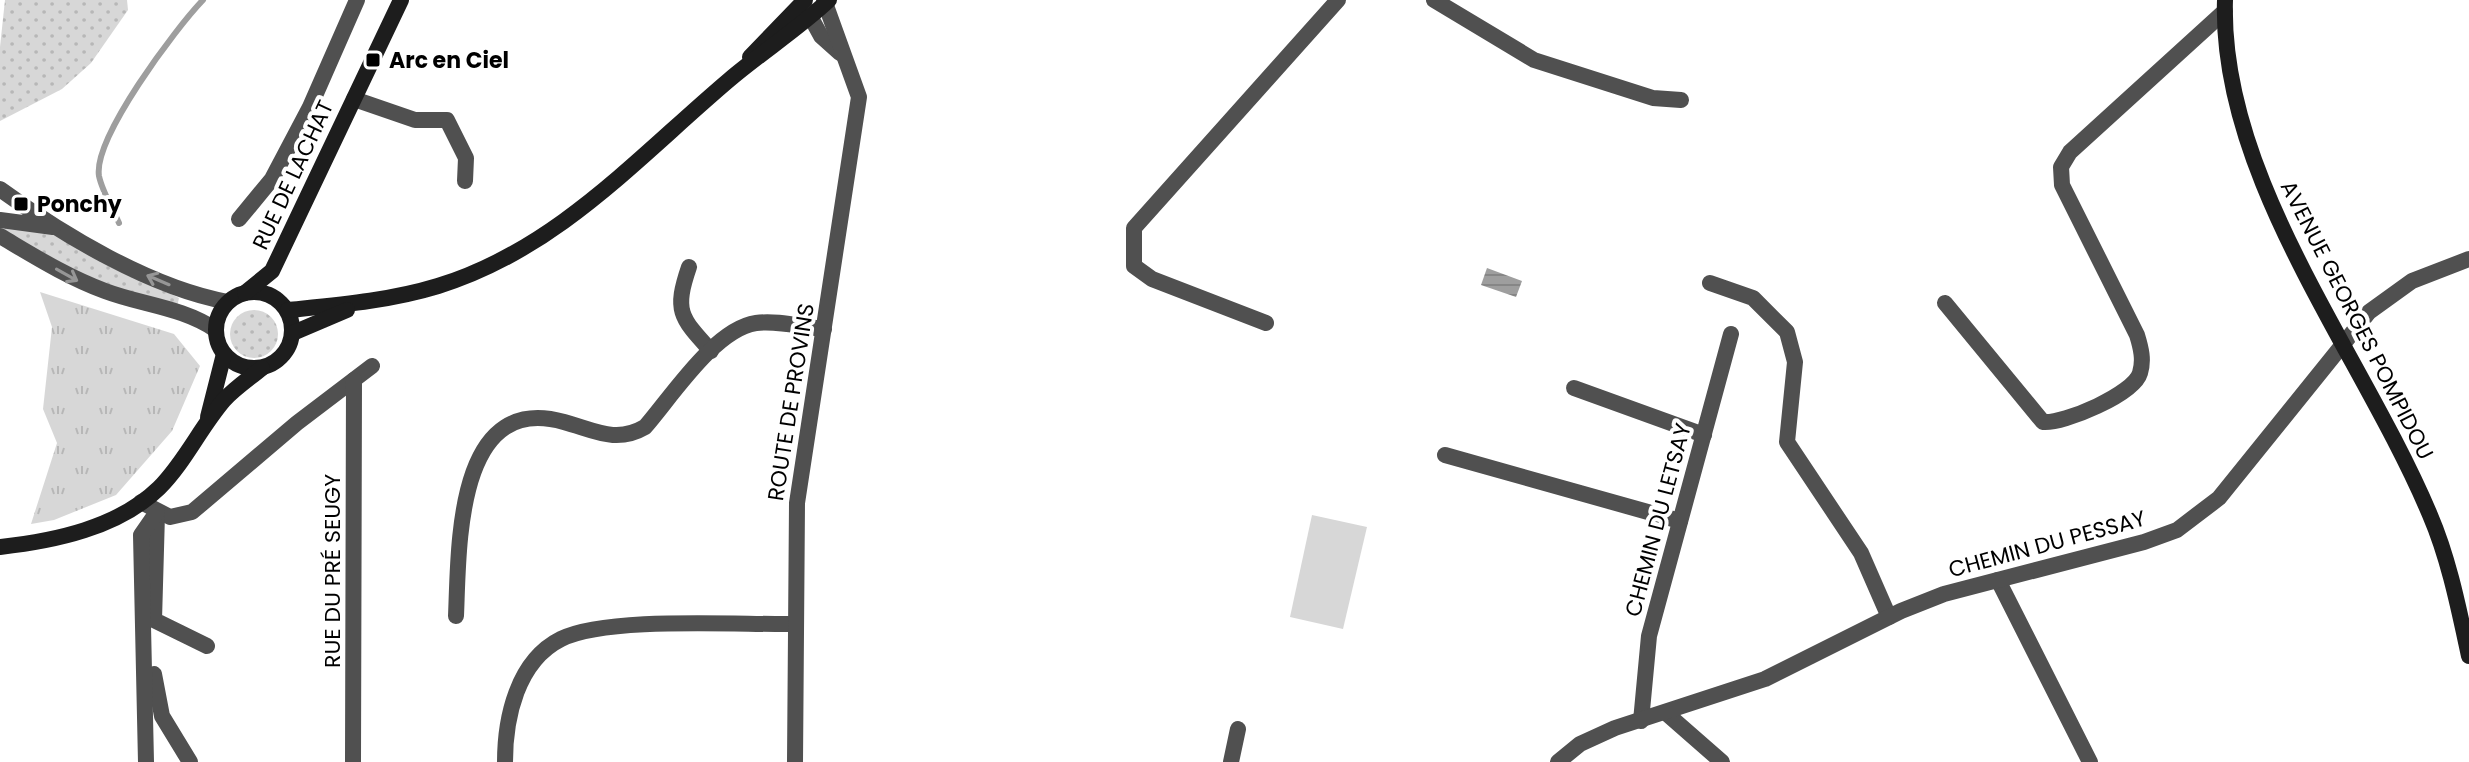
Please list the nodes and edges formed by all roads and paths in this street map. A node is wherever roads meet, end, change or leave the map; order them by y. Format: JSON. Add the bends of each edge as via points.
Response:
{"nodes":[{"id":1,"x":357,"y":0,"type":"edge"},
{"id":2,"x":401,"y":0,"type":"edge"},
{"id":3,"x":1338,"y":0,"type":"edge"},
{"id":4,"x":1434,"y":0,"type":"edge"},
{"id":5,"x":826,"y":1,"type":"edge"},
{"id":6,"x":805,"y":4,"type":"edge"},
{"id":7,"x":2225,"y":6,"type":"edge"},
{"id":8,"x":841,"y":54,"type":"junction"},
{"id":9,"x":354,"y":99,"type":"junction"},
{"id":10,"x":1681,"y":100,"type":"dead end"},
{"id":11,"x":465,"y":181,"type":"dead end"},
{"id":12,"x":0,"y":189,"type":"edge"},
{"id":13,"x":239,"y":219,"type":"dead end"},
{"id":14,"x":0,"y":220,"type":"edge"},
{"id":15,"x":59,"y":228,"type":"junction"},
{"id":16,"x":0,"y":236,"type":"edge"},
{"id":17,"x":2469,"y":259,"type":"edge"},
{"id":18,"x":689,"y":267,"type":"dead end"},
{"id":19,"x":272,"y":271,"type":"junction"},
{"id":20,"x":1710,"y":283,"type":"dead end"},
{"id":21,"x":245,"y":293,"type":"junction"},
{"id":22,"x":228,"y":302,"type":"junction"},
{"id":23,"x":1945,"y":303,"type":"dead end"},
{"id":24,"x":361,"y":304,"type":"junction"},
{"id":25,"x":283,"y":305,"type":"junction"},
{"id":26,"x":1266,"y":323,"type":"dead end"},
{"id":27,"x":824,"y":329,"type":"junction"},
{"id":28,"x":216,"y":330,"type":"junction"},
{"id":29,"x":293,"y":333,"type":"junction"},
{"id":30,"x":1731,"y":334,"type":"dead end"},
{"id":31,"x":2343,"y":341,"type":"junction"},
{"id":32,"x":711,"y":351,"type":"junction"},
{"id":33,"x":224,"y":354,"type":"junction"},
{"id":34,"x":372,"y":366,"type":"dead end"},
{"id":35,"x":262,"y":368,"type":"junction"},
{"id":36,"x":354,"y":380,"type":"junction"},
{"id":37,"x":1574,"y":388,"type":"dead end"},
{"id":38,"x":207,"y":423,"type":"junction"},
{"id":39,"x":1704,"y":435,"type":"junction"},
{"id":40,"x":1445,"y":455,"type":"dead end"},
{"id":41,"x":141,"y":502,"type":"junction"},
{"id":42,"x":157,"y":512,"type":"junction"},
{"id":43,"x":1680,"y":521,"type":"junction"},
{"id":44,"x":0,"y":547,"type":"edge"},
{"id":45,"x":1998,"y":580,"type":"junction"},
{"id":46,"x":456,"y":616,"type":"dead end"},
{"id":47,"x":1889,"y":617,"type":"junction"},
{"id":48,"x":154,"y":620,"type":"junction"},
{"id":49,"x":795,"y":624,"type":"junction"},
{"id":50,"x":207,"y":646,"type":"dead end"},
{"id":51,"x":2469,"y":656,"type":"edge"},
{"id":52,"x":1666,"y":713,"type":"junction"},
{"id":53,"x":1641,"y":721,"type":"junction"},
{"id":54,"x":1238,"y":729,"type":"dead end"},
{"id":55,"x":146,"y":762,"type":"edge"},
{"id":56,"x":190,"y":762,"type":"edge"},
{"id":57,"x":353,"y":762,"type":"edge"},
{"id":58,"x":505,"y":762,"type":"edge"},
{"id":59,"x":795,"y":762,"type":"edge"},
{"id":60,"x":1231,"y":762,"type":"edge"},
{"id":61,"x":1558,"y":762,"type":"edge"},
{"id":62,"x":1722,"y":762,"type":"edge"},
{"id":63,"x":2090,"y":762,"type":"edge"}],
"edges":[{"from":1,"to":13,"type":"street","name":"RUE DE LACHAT","via":[[276,171]]},
{"from":2,"to":9,"type":"street","name":"RUE DE LACHAT"},
{"from":3,"to":26,"type":"street","via":[[1134,228],[1134,266],[1152,279]]},
{"from":4,"to":10,"type":"street","via":[[1534,60],[1653,98]]},
{"from":5,"to":6,"type":"street"},
{"from":5,"to":8,"type":"street","name":"ROUTE DE PROVINS"},
{"from":6,"to":8,"type":"street","name":"ROUTE DE PROVINS","via":[[821,36]]},
{"from":6,"to":24,"type":"street","via":[[591,203],[521,249],[438,286]]},
{"from":7,"to":23,"type":"street","via":[[2070,152],[2061,167],[2062,185],[2137,335],[2143,355],[2140,375],[2128,390],[2057,424],[2043,422]]},
{"from":7,"to":31,"type":"street","name":"AVENUE GEORGES POMPIDOU","via":[[2230,66],[2249,153]]},
{"from":8,"to":27,"type":"street","name":"ROUTE DE PROVINS","via":[[859,97]]},
{"from":9,"to":11,"type":"street","name":"RUE DE LACHAT","via":[[415,120],[447,120],[466,158]]},
{"from":9,"to":19,"type":"street","name":"RUE DE LACHAT"},
{"from":12,"to":15,"type":"street"},
{"from":14,"to":15,"type":"street"},
{"from":22,"to":15,"type":"street","one_way":true,"via":[[143,273]]},
{"from":16,"to":28,"type":"street","one_way":true,"via":[[76,280],[179,312]]},
{"from":17,"to":31,"type":"street","name":"CHEMIN DU PESSAY","via":[[2386,297]]},
{"from":18,"to":32,"type":"street","via":[[679,298],[687,325]]},
{"from":19,"to":21,"type":"street","name":"RUE DE LACHAT"},
{"from":19,"to":25,"type":"street","name":"RUE DE LACHAT"},
{"from":20,"to":47,"type":"street","via":[[1753,298],[1787,332],[1795,362],[1787,442],[1861,553]]},
{"from":21,"to":22,"type":"street"},
{"from":21,"to":25,"type":"street","via":[[262,292]]},
{"from":22,"to":28,"type":"street"},
{"from":24,"to":25,"type":"street"},
{"from":24,"to":29,"type":"street"},
{"from":25,"to":29,"type":"street"},
{"from":27,"to":32,"type":"street","via":[[760,322],[741,326]]},
{"from":27,"to":49,"type":"street","name":"ROUTE DE PROVINS","via":[[797,503]]},
{"from":28,"to":33,"type":"street"},
{"from":29,"to":35,"type":"street","via":[[288,349]]},
{"from":30,"to":39,"type":"street","name":"CHEMIN DU LETSAY"},
{"from":31,"to":45,"type":"street","name":"CHEMIN DU PESSAY","via":[[2219,498],[2199,515],[2144,542]]},
{"from":31,"to":51,"type":"street","name":"AVENUE GEORGES POMPIDOU","via":[[2431,517]]},
{"from":32,"to":46,"type":"street","via":[[633,435],[616,438],[539,417],[511,423],[494,434],[481,451],[460,529]]},
{"from":33,"to":35,"type":"street","via":[[234,363]]},
{"from":33,"to":38,"type":"street"},
{"from":34,"to":36,"type":"street"},
{"from":35,"to":38,"type":"street","via":[[226,398]]},
{"from":36,"to":42,"type":"street","via":[[192,512],[170,517]]},
{"from":36,"to":57,"type":"street","name":"RUE DU PRÉ SEUGY"},
{"from":37,"to":39,"type":"street"},
{"from":38,"to":41,"type":"street","via":[[181,462]]},
{"from":39,"to":43,"type":"street","name":"CHEMIN DU LETSAY"},
{"from":40,"to":43,"type":"street"},
{"from":41,"to":42,"type":"street"},
{"from":41,"to":44,"type":"street","via":[[77,533]]},
{"from":42,"to":48,"type":"street"},
{"from":42,"to":55,"type":"street","via":[[141,535]]},
{"from":43,"to":53,"type":"street","name":"CHEMIN DU LETSAY","via":[[1649,636]]},
{"from":45,"to":47,"type":"street","name":"CHEMIN DU PESSAY","via":[[1944,594]]},
{"from":45,"to":63,"type":"street"},
{"from":47,"to":52,"type":"street","name":"CHEMIN DU PESSAY","via":[[1765,679]]},
{"from":48,"to":50,"type":"street"},
{"from":48,"to":56,"type":"street","via":[[155,688],[162,716]]},
{"from":49,"to":58,"type":"street","via":[[615,627],[559,639],[533,663],[514,696],[505,732]]},
{"from":49,"to":59,"type":"street","name":"ROUTE DE PROVINS"},
{"from":52,"to":53,"type":"street","name":"CHEMIN DU PESSAY"},
{"from":52,"to":62,"type":"street"},
{"from":53,"to":61,"type":"street","name":"CHEMIN DU PESSAY","via":[[1580,744]]},
{"from":54,"to":60,"type":"street"}]}
